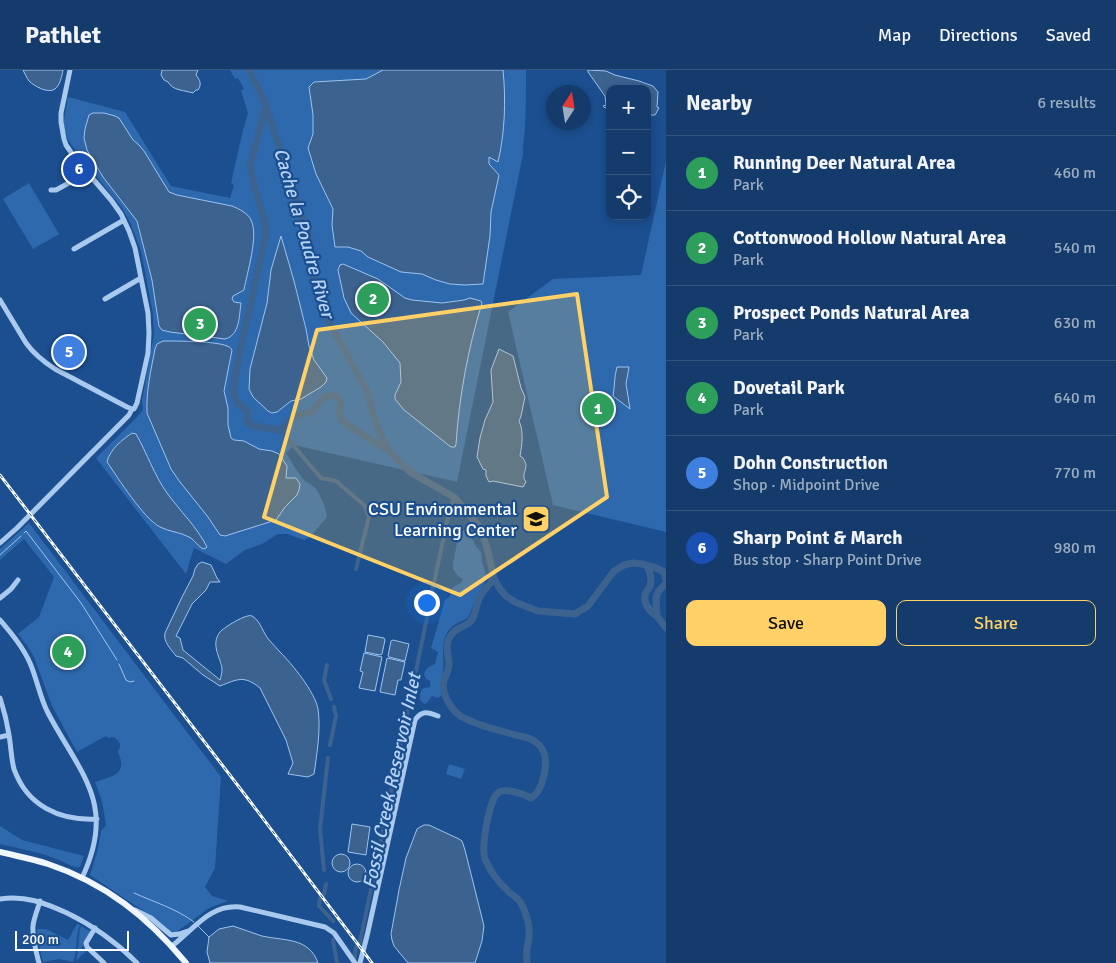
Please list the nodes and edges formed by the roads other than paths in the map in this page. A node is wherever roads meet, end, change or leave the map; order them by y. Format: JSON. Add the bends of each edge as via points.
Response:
{"nodes":[{"id":1,"x":70,"y":70,"type":"edge"},
{"id":2,"x":87,"y":173,"type":"junction"},
{"id":3,"x":51,"y":190,"type":"dead end"},
{"id":4,"x":124,"y":220,"type":"junction"},
{"id":5,"x":74,"y":249,"type":"dead end"},
{"id":6,"x":141,"y":278,"type":"junction"},
{"id":7,"x":105,"y":299,"type":"dead end"},
{"id":8,"x":0,"y":300,"type":"edge"},
{"id":9,"x":130,"y":408,"type":"junction"},
{"id":10,"x":0,"y":543,"type":"edge"},
{"id":11,"x":18,"y":580,"type":"dead end"},
{"id":12,"x":0,"y":598,"type":"edge"},
{"id":13,"x":0,"y":620,"type":"edge"},
{"id":14,"x":0,"y":698,"type":"edge"},
{"id":15,"x":438,"y":716,"type":"dead end"},
{"id":16,"x":9,"y":736,"type":"junction"},
{"id":17,"x":0,"y":737,"type":"edge"},
{"id":18,"x":97,"y":819,"type":"junction"},
{"id":19,"x":0,"y":852,"type":"edge"},
{"id":20,"x":82,"y":878,"type":"junction"},
{"id":21,"x":0,"y":899,"type":"edge"},
{"id":22,"x":40,"y":901,"type":"junction"},
{"id":23,"x":132,"y":908,"type":"junction"},
{"id":24,"x":95,"y":928,"type":"junction"},
{"id":25,"x":192,"y":929,"type":"junction"},
{"id":26,"x":172,"y":946,"type":"junction"},
{"id":27,"x":39,"y":963,"type":"edge"},
{"id":28,"x":104,"y":963,"type":"edge"},
{"id":29,"x":137,"y":963,"type":"edge"},
{"id":30,"x":186,"y":963,"type":"edge"},
{"id":31,"x":355,"y":963,"type":"edge"},
{"id":32,"x":360,"y":963,"type":"edge"}],
"edges":[{"from":1,"to":2,"type":"street","via":[[61,113],[62,131],[66,144]]},
{"from":2,"to":3,"type":"street"},
{"from":2,"to":4,"type":"street"},
{"from":4,"to":5,"type":"street"},
{"from":4,"to":6,"type":"street","via":[[135,248]]},
{"from":6,"to":7,"type":"street"},
{"from":6,"to":9,"type":"street","via":[[148,313],[148,353],[137,403],[134,409]]},
{"from":8,"to":9,"type":"street","via":[[26,343],[41,359]]},
{"from":9,"to":10,"type":"street","via":[[129,415]]},
{"from":11,"to":12,"type":"street"},
{"from":13,"to":18,"type":"street","via":[[30,662],[48,712],[90,788]]},
{"from":14,"to":16,"type":"street"},
{"from":15,"to":32,"type":"street","via":[[426,712],[415,720]]},
{"from":16,"to":17,"type":"street"},
{"from":16,"to":18,"type":"street","via":[[14,768],[31,797],[56,814]]},
{"from":18,"to":20,"type":"street","via":[[94,849]]},
{"from":19,"to":20,"type":"main road","via":[[46,863]]},
{"from":20,"to":23,"type":"main road"},
{"from":21,"to":22,"type":"street"},
{"from":22,"to":24,"type":"street"},
{"from":22,"to":27,"type":"street","via":[[33,931]]},
{"from":23,"to":25,"type":"street","via":[[151,918],[171,935]]},
{"from":23,"to":26,"type":"main road"},
{"from":24,"to":28,"type":"street","via":[[87,947]]},
{"from":24,"to":29,"type":"street"},
{"from":25,"to":26,"type":"street"},
{"from":25,"to":31,"type":"street","via":[[211,912],[224,907],[240,907],[325,927],[332,931]]},
{"from":26,"to":30,"type":"main road"}]}
